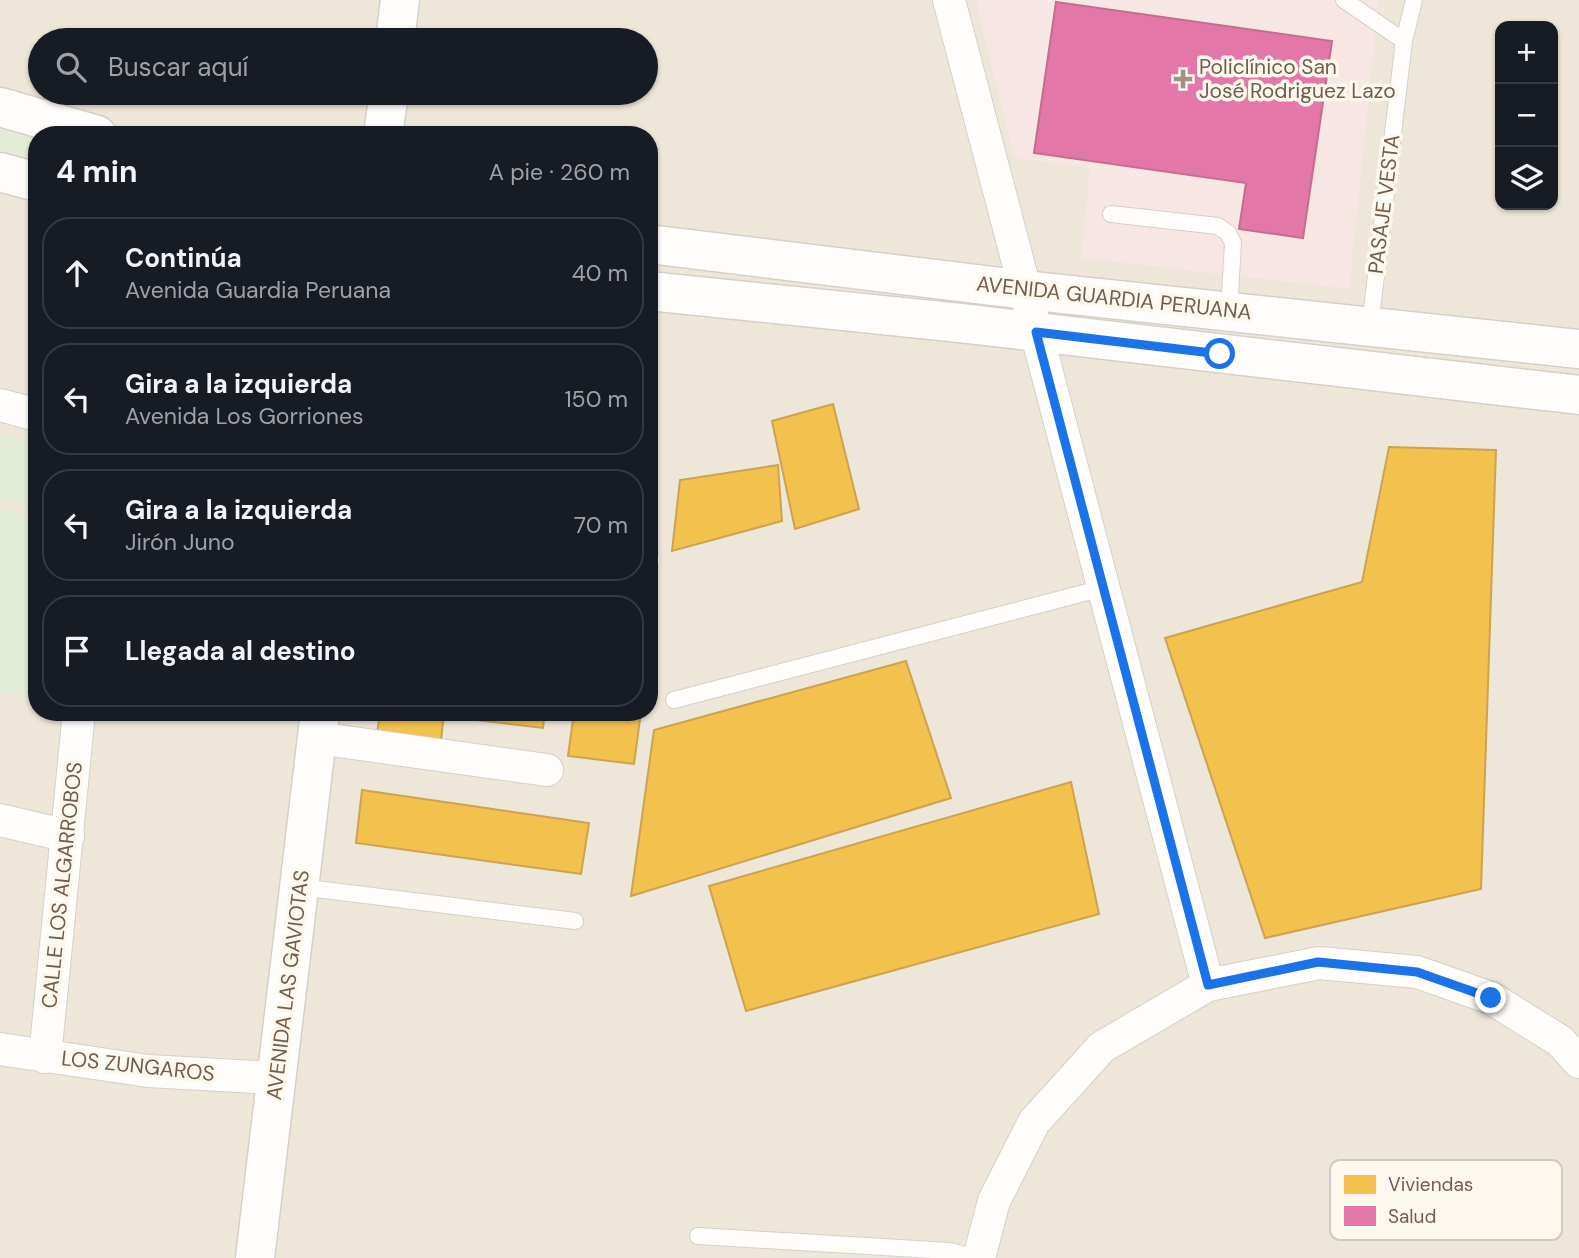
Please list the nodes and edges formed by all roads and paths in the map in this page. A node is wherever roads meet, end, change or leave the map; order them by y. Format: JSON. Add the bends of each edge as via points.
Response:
{"nodes":[{"id":1,"x":400,"y":0,"type":"edge"},
{"id":2,"x":950,"y":0,"type":"edge"},
{"id":3,"x":1344,"y":0,"type":"edge"},
{"id":4,"x":1414,"y":0,"type":"edge"},
{"id":5,"x":396,"y":28,"type":"edge"},
{"id":6,"x":1404,"y":41,"type":"junction"},
{"id":7,"x":387,"y":105,"type":"edge"},
{"id":8,"x":0,"y":107,"type":"edge"},
{"id":9,"x":66,"y":126,"type":"edge"},
{"id":10,"x":384,"y":126,"type":"edge"},
{"id":11,"x":0,"y":172,"type":"edge"},
{"id":12,"x":28,"y":180,"type":"edge"},
{"id":13,"x":1111,"y":214,"type":"dead end"},
{"id":14,"x":658,"y":245,"type":"edge"},
{"id":15,"x":1025,"y":290,"type":"junction"},
{"id":16,"x":658,"y":292,"type":"edge"},
{"id":17,"x":1229,"y":311,"type":"junction"},
{"id":18,"x":1370,"y":326,"type":"junction"},
{"id":19,"x":1036,"y":332,"type":"junction"},
{"id":20,"x":1579,"y":349,"type":"edge"},
{"id":21,"x":1220,"y":354,"type":"junction"},
{"id":22,"x":1579,"y":395,"type":"edge"},
{"id":23,"x":0,"y":405,"type":"edge"},
{"id":24,"x":28,"y":413,"type":"edge"},
{"id":25,"x":1103,"y":588,"type":"junction"},
{"id":26,"x":674,"y":700,"type":"dead end"},
{"id":27,"x":78,"y":721,"type":"edge"},
{"id":28,"x":319,"y":725,"type":"edge"},
{"id":29,"x":547,"y":770,"type":"dead end"},
{"id":30,"x":0,"y":820,"type":"edge"},
{"id":31,"x":68,"y":836,"type":"junction"},
{"id":32,"x":300,"y":887,"type":"junction"},
{"id":33,"x":575,"y":921,"type":"dead end"},
{"id":34,"x":1208,"y":985,"type":"junction"},
{"id":35,"x":0,"y":1049,"type":"edge"},
{"id":36,"x":45,"y":1057,"type":"junction"},
{"id":37,"x":1579,"y":1062,"type":"edge"},
{"id":38,"x":276,"y":1078,"type":"junction"},
{"id":39,"x":698,"y":1236,"type":"dead end"},
{"id":40,"x":255,"y":1258,"type":"edge"},
{"id":41,"x":978,"y":1258,"type":"edge"}],
"edges":[{"from":1,"to":5,"type":"street"},
{"from":2,"to":15,"type":"street"},
{"from":3,"to":6,"type":"lane"},
{"from":4,"to":6,"type":"lane","name":"PASAJE VESTA"},
{"from":6,"to":18,"type":"lane","name":"PASAJE VESTA"},
{"from":7,"to":10,"type":"street"},
{"from":8,"to":9,"type":"street"},
{"from":11,"to":12,"type":"street"},
{"from":13,"to":17,"type":"lane","via":[[1218,226],[1228,233],[1233,243]]},
{"from":14,"to":15,"type":"street","name":"AVENIDA GUARDIA PERUANA"},
{"from":15,"to":17,"type":"street","name":"AVENIDA GUARDIA PERUANA"},
{"from":15,"to":19,"type":"street"},
{"from":16,"to":19,"type":"street","name":"AVENIDA GUARDIA PERUANA"},
{"from":17,"to":18,"type":"street","name":"AVENIDA GUARDIA PERUANA"},
{"from":17,"to":21,"type":"street"},
{"from":18,"to":20,"type":"street","name":"AVENIDA GUARDIA PERUANA"},
{"from":19,"to":21,"type":"street","name":"AVENIDA GUARDIA PERUANA"},
{"from":19,"to":25,"type":"street"},
{"from":21,"to":22,"type":"street","name":"AVENIDA GUARDIA PERUANA"},
{"from":23,"to":24,"type":"street"},
{"from":25,"to":26,"type":"lane"},
{"from":25,"to":34,"type":"street"},
{"from":27,"to":31,"type":"street","name":"CALLE LOS ALGARROBOS"},
{"from":28,"to":29,"type":"street"},
{"from":28,"to":32,"type":"street","name":"AVENIDA LAS GAVIOTAS"},
{"from":30,"to":31,"type":"street"},
{"from":31,"to":36,"type":"street","name":"CALLE LOS ALGARROBOS"},
{"from":32,"to":33,"type":"lane"},
{"from":32,"to":38,"type":"street","name":"AVENIDA LAS GAVIOTAS"},
{"from":34,"to":37,"type":"street","via":[[1318,962],[1417,972],[1491,998],[1560,1041]]},
{"from":34,"to":41,"type":"street","via":[[1102,1047],[1034,1122],[995,1201]]},
{"from":35,"to":36,"type":"street","name":"LOS ZUNGAROS"},
{"from":36,"to":38,"type":"street","name":"LOS ZUNGAROS","via":[[148,1071]]},
{"from":38,"to":40,"type":"street","name":"AVENIDA LAS GAVIOTAS"},
{"from":39,"to":41,"type":"lane","via":[[950,1251]]}]}
